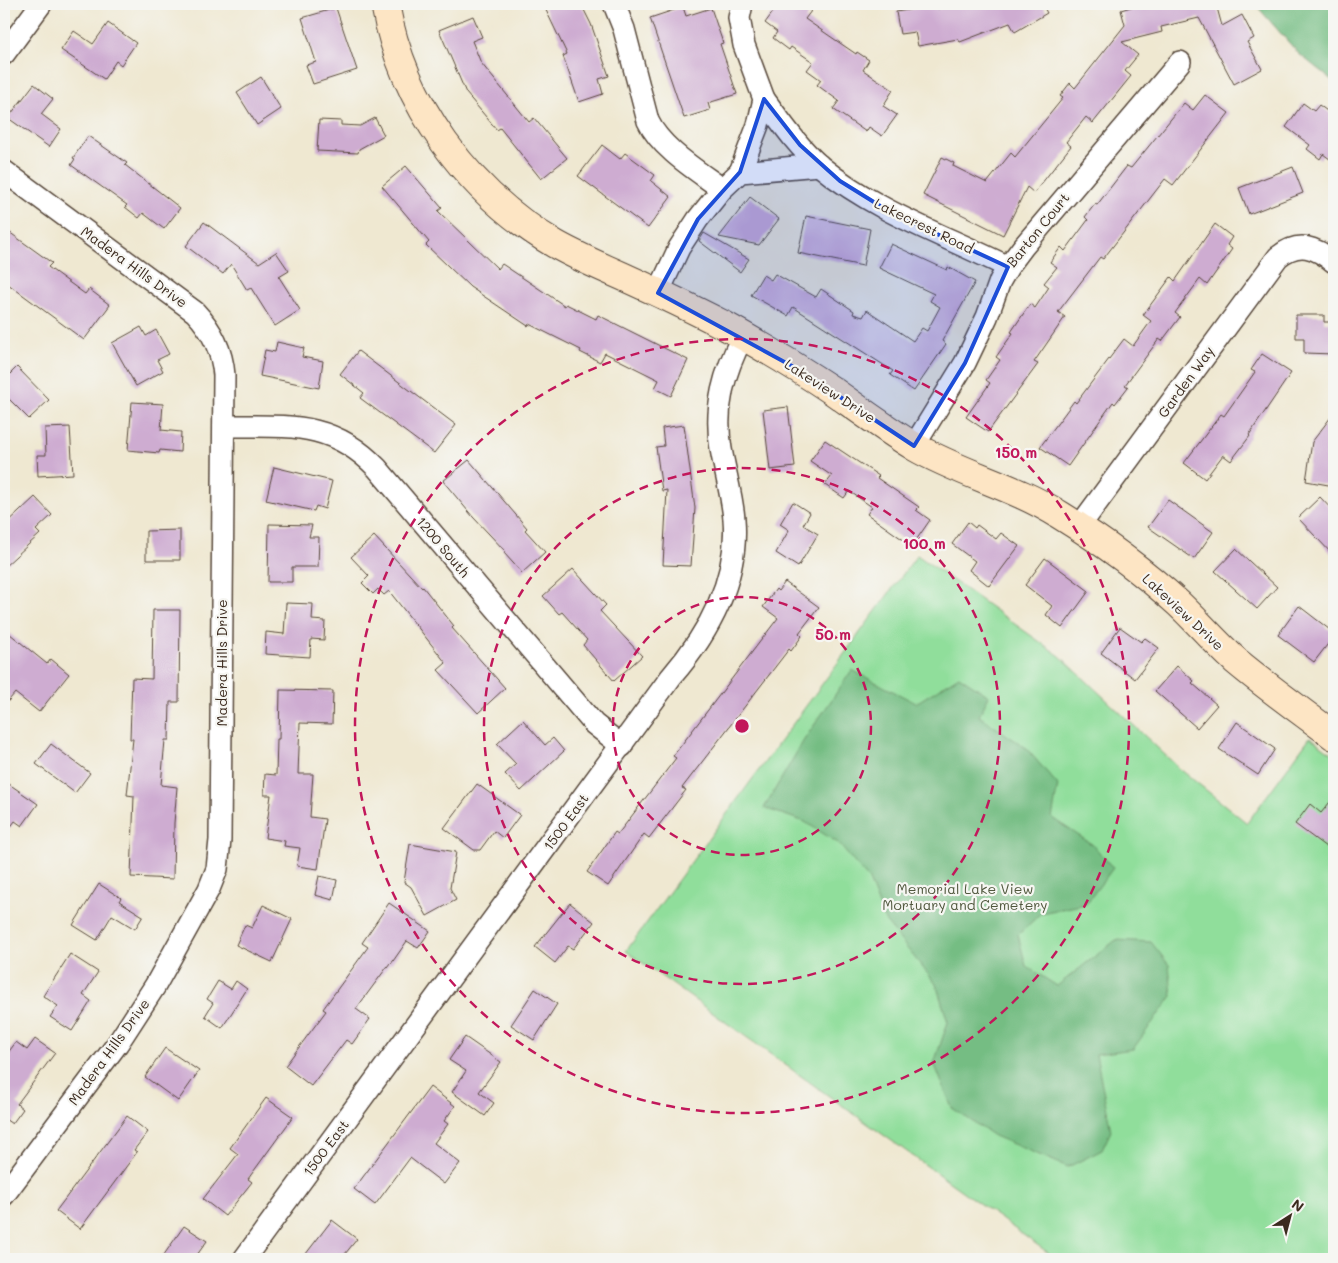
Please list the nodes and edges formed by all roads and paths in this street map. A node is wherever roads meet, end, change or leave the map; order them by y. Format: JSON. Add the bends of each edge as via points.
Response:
{"nodes":[{"id":1,"x":40,"y":4,"type":"edge"},
{"id":2,"x":385,"y":4,"type":"edge"},
{"id":3,"x":614,"y":4,"type":"edge"},
{"id":4,"x":742,"y":4,"type":"edge"},
{"id":5,"x":4,"y":54,"type":"edge"},
{"id":6,"x":1180,"y":62,"type":"dead end"},
{"id":7,"x":764,"y":99,"type":"junction"},
{"id":8,"x":819,"y":164,"type":"junction"},
{"id":9,"x":4,"y":171,"type":"edge"},
{"id":10,"x":740,"y":172,"type":"junction"},
{"id":11,"x":722,"y":189,"type":"junction"},
{"id":12,"x":1334,"y":262,"type":"edge"},
{"id":13,"x":1008,"y":267,"type":"junction"},
{"id":14,"x":658,"y":293,"type":"junction"},
{"id":15,"x":743,"y":336,"type":"junction"},
{"id":16,"x":224,"y":426,"type":"junction"},
{"id":17,"x":914,"y":446,"type":"junction"},
{"id":18,"x":1079,"y":527,"type":"junction"},
{"id":19,"x":1334,"y":736,"type":"edge"},
{"id":20,"x":622,"y":746,"type":"junction"},
{"id":21,"x":4,"y":1195,"type":"edge"},
{"id":22,"x":244,"y":1259,"type":"edge"}],
"edges":[{"from":1,"to":5,"type":"street"},
{"from":2,"to":14,"type":"street","name":"Lakeview Drive","via":[[400,56],[420,102],[443,141],[472,177],[502,207],[555,244]]},
{"from":3,"to":11,"type":"street","via":[[652,130],[675,153]]},
{"from":4,"to":7,"type":"street","name":"Lakecrest Road","via":[[740,18],[744,45]]},
{"from":6,"to":13,"type":"street","name":"Barton Court"},
{"from":7,"to":8,"type":"street","name":"Lakecrest Road"},
{"from":7,"to":10,"type":"street"},
{"from":8,"to":10,"type":"street"},
{"from":8,"to":13,"type":"street","name":"Lakecrest Road","via":[[890,212]]},
{"from":9,"to":16,"type":"street","name":"Madera Hills Drive","via":[[183,302],[205,323],[223,361]]},
{"from":10,"to":11,"type":"street"},
{"from":11,"to":14,"type":"street","via":[[688,233]]},
{"from":12,"to":18,"type":"street","name":"Garden Way","via":[[1316,250],[1301,246],[1285,251],[1273,263]]},
{"from":13,"to":17,"type":"street","name":"Barton Court","via":[[965,363]]},
{"from":14,"to":15,"type":"street","name":"Lakeview Drive"},
{"from":15,"to":17,"type":"street","name":"Lakeview Drive"},
{"from":15,"to":20,"type":"street","name":"1500 East","via":[[725,375],[719,412],[718,431],[734,521],[726,587],[695,647]]},
{"from":16,"to":20,"type":"street","name":"1200 South","via":[[312,429],[354,447],[377,468],[594,724]]},
{"from":16,"to":21,"type":"street","name":"Madera Hills Drive","via":[[220,840],[216,870],[205,898],[137,1015]]},
{"from":17,"to":18,"type":"street","name":"Lakeview Drive","via":[[1022,494]]},
{"from":18,"to":19,"type":"street","name":"Lakeview Drive","via":[[1166,593],[1236,660]]},
{"from":20,"to":22,"type":"street","name":"1500 East"}]}
